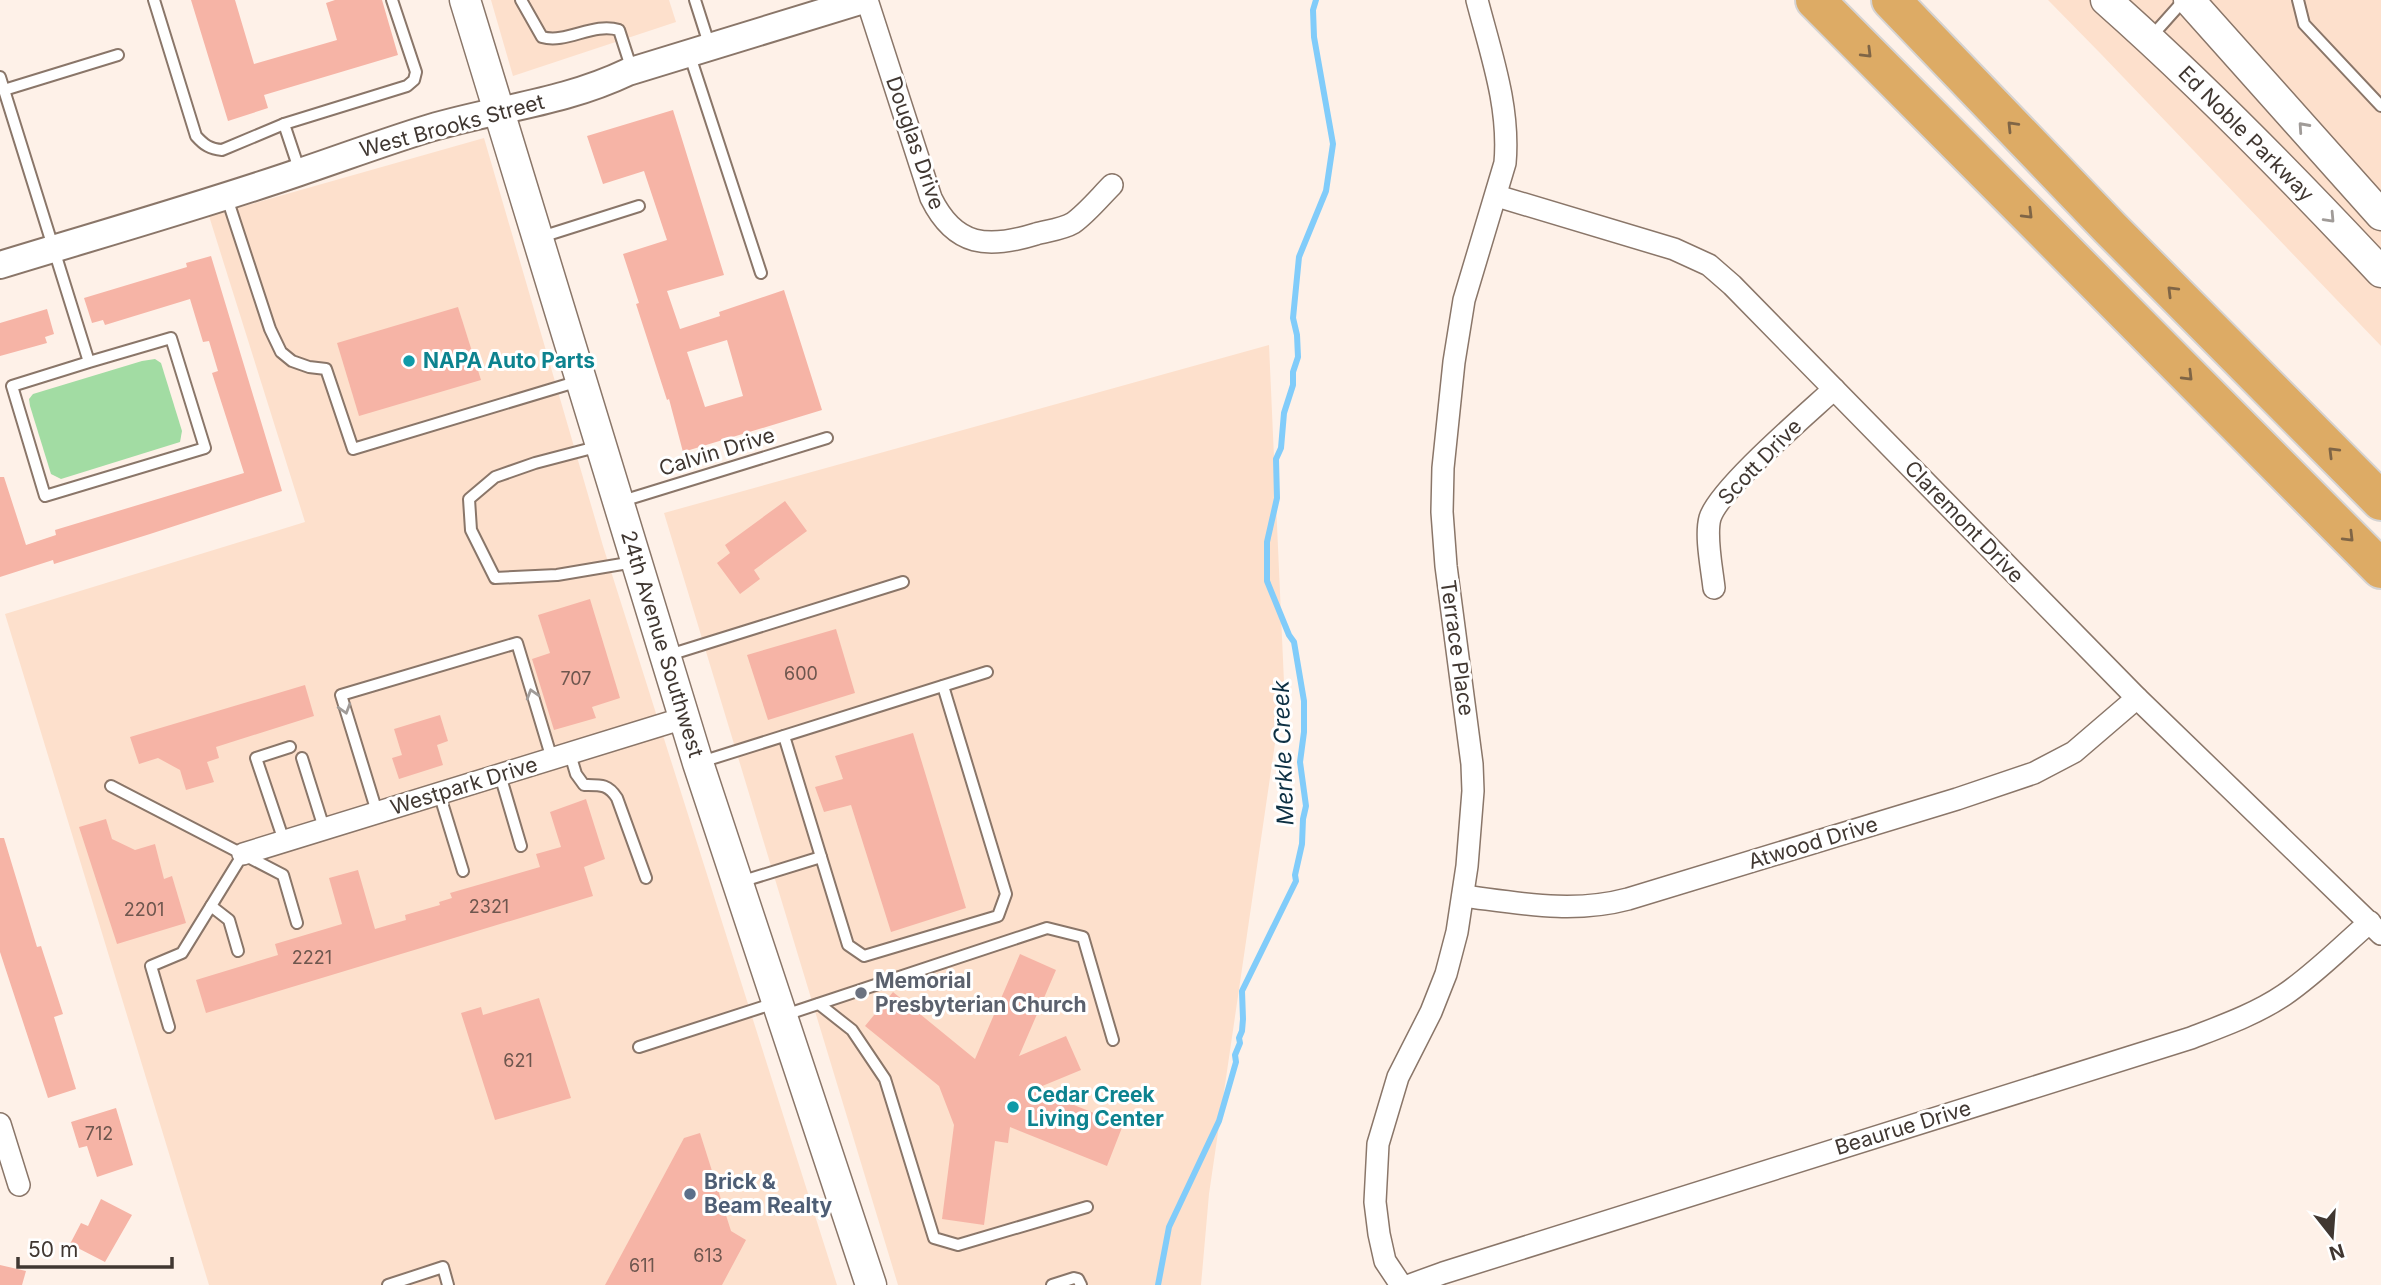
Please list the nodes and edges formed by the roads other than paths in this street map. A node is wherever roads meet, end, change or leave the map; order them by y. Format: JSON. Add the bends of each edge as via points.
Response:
{"nodes":[{"id":1,"x":154,"y":0,"type":"edge"},
{"id":2,"x":393,"y":0,"type":"edge"},
{"id":3,"x":521,"y":0,"type":"edge"},
{"id":4,"x":695,"y":0,"type":"edge"},
{"id":5,"x":865,"y":0,"type":"edge"},
{"id":6,"x":1477,"y":0,"type":"edge"},
{"id":7,"x":1891,"y":0,"type":"edge"},
{"id":8,"x":2106,"y":0,"type":"edge"},
{"id":9,"x":2186,"y":0,"type":"edge"},
{"id":10,"x":2298,"y":0,"type":"edge"},
{"id":11,"x":1817,"y":2,"type":"edge"},
{"id":12,"x":470,"y":3,"type":"edge"},
{"id":13,"x":2150,"y":39,"type":"junction"},
{"id":14,"x":700,"y":50,"type":"junction"},
{"id":15,"x":118,"y":55,"type":"dead end"},
{"id":16,"x":632,"y":70,"type":"junction"},
{"id":17,"x":0,"y":77,"type":"edge"},
{"id":18,"x":4,"y":90,"type":"junction"},
{"id":19,"x":2381,"y":106,"type":"edge"},
{"id":20,"x":500,"y":113,"type":"junction"},
{"id":21,"x":284,"y":124,"type":"junction"},
{"id":22,"x":300,"y":172,"type":"junction"},
{"id":23,"x":1112,"y":184,"type":"dead end"},
{"id":24,"x":226,"y":195,"type":"junction"},
{"id":25,"x":1497,"y":196,"type":"junction"},
{"id":26,"x":639,"y":206,"type":"dead end"},
{"id":27,"x":2381,"y":215,"type":"edge"},
{"id":28,"x":538,"y":238,"type":"junction"},
{"id":29,"x":54,"y":248,"type":"junction"},
{"id":30,"x":0,"y":265,"type":"edge"},
{"id":31,"x":2379,"y":267,"type":"edge"},
{"id":32,"x":761,"y":273,"type":"dead end"},
{"id":33,"x":89,"y":362,"type":"junction"},
{"id":34,"x":582,"y":380,"type":"junction"},
{"id":35,"x":1834,"y":389,"type":"junction"},
{"id":36,"x":827,"y":438,"type":"dead end"},
{"id":37,"x":602,"y":446,"type":"junction"},
{"id":38,"x":2381,"y":500,"type":"edge"},
{"id":39,"x":619,"y":502,"type":"junction"},
{"id":40,"x":637,"y":561,"type":"junction"},
{"id":41,"x":2381,"y":569,"type":"edge"},
{"id":42,"x":903,"y":582,"type":"dead end"},
{"id":43,"x":1714,"y":588,"type":"dead end"},
{"id":44,"x":665,"y":656,"type":"junction"},
{"id":45,"x":987,"y":672,"type":"dead end"},
{"id":46,"x":943,"y":686,"type":"junction"},
{"id":47,"x":2137,"y":698,"type":"junction"},
{"id":48,"x":684,"y":718,"type":"junction"},
{"id":49,"x":784,"y":736,"type":"junction"},
{"id":50,"x":290,"y":747,"type":"dead end"},
{"id":51,"x":561,"y":757,"type":"junction"},
{"id":52,"x":302,"y":758,"type":"dead end"},
{"id":53,"x":698,"y":763,"type":"junction"},
{"id":54,"x":500,"y":775,"type":"junction"},
{"id":55,"x":111,"y":786,"type":"dead end"},
{"id":56,"x":439,"y":793,"type":"junction"},
{"id":57,"x":377,"y":812,"type":"junction"},
{"id":58,"x":324,"y":828,"type":"junction"},
{"id":59,"x":284,"y":841,"type":"junction"},
{"id":60,"x":521,"y":846,"type":"dead end"},
{"id":61,"x":243,"y":854,"type":"junction"},
{"id":62,"x":821,"y":856,"type":"junction"},
{"id":63,"x":463,"y":871,"type":"dead end"},
{"id":64,"x":646,"y":878,"type":"dead end"},
{"id":65,"x":738,"y":883,"type":"junction"},
{"id":66,"x":1463,"y":896,"type":"junction"},
{"id":67,"x":211,"y":906,"type":"junction"},
{"id":68,"x":297,"y":923,"type":"dead end"},
{"id":69,"x":2375,"y":928,"type":"edge"},
{"id":70,"x":238,"y":951,"type":"dead end"},
{"id":71,"x":819,"y":1004,"type":"junction"},
{"id":72,"x":780,"y":1009,"type":"junction"},
{"id":73,"x":169,"y":1027,"type":"dead end"},
{"id":74,"x":1113,"y":1041,"type":"dead end"},
{"id":75,"x":639,"y":1047,"type":"dead end"},
{"id":76,"x":0,"y":1124,"type":"edge"},
{"id":77,"x":19,"y":1185,"type":"dead end"},
{"id":78,"x":1087,"y":1207,"type":"dead end"},
{"id":79,"x":388,"y":1285,"type":"edge"},
{"id":80,"x":448,"y":1285,"type":"edge"},
{"id":81,"x":871,"y":1285,"type":"edge"},
{"id":82,"x":1052,"y":1285,"type":"edge"},
{"id":83,"x":1081,"y":1285,"type":"edge"},
{"id":84,"x":1401,"y":1285,"type":"edge"},
{"id":85,"x":1410,"y":1285,"type":"edge"}],
"edges":[{"from":1,"to":21,"type":"lane","via":[[196,136],[203,144],[222,150]]},
{"from":2,"to":21,"type":"lane","via":[[414,80]]},
{"from":3,"to":16,"type":"lane","via":[[542,37],[620,30]]},
{"from":4,"to":14,"type":"lane"},
{"from":5,"to":14,"type":"street","name":"West Brooks Street"},
{"from":5,"to":23,"type":"street","name":"Douglas Drive","via":[[932,198],[940,216],[955,231],[987,243],[1020,240],[1071,224]]},
{"from":6,"to":25,"type":"street","name":"Terrace Place","via":[[1506,119],[1505,163]]},
{"from":38,"to":7,"type":"highway","one_way":true},
{"from":8,"to":13,"type":"main road","name":"Ed Noble Parkway"},
{"from":9,"to":13,"type":"lane"},
{"from":27,"to":9,"type":"main road","name":"Ed Noble Parkway","one_way":true},
{"from":10,"to":19,"type":"lane","via":[[2304,24]]},
{"from":11,"to":41,"type":"highway","one_way":true},
{"from":12,"to":20,"type":"main road","name":"24th Avenue Southwest"},
{"from":13,"to":31,"type":"main road","name":"Ed Noble Parkway","one_way":true},
{"from":14,"to":16,"type":"street","name":"West Brooks Street"},
{"from":14,"to":32,"type":"lane"},
{"from":15,"to":18,"type":"lane"},
{"from":16,"to":20,"type":"street","name":"West Brooks Street"},
{"from":17,"to":18,"type":"lane"},
{"from":18,"to":29,"type":"lane"},
{"from":20,"to":22,"type":"street","name":"West Brooks Street","via":[[448,123]]},
{"from":20,"to":28,"type":"main road","name":"24th Avenue Southwest"},
{"from":21,"to":22,"type":"lane"},
{"from":22,"to":24,"type":"street","name":"West Brooks Street"},
{"from":24,"to":29,"type":"street","name":"West Brooks Street"},
{"from":24,"to":34,"type":"lane","via":[[281,352],[292,362],[326,369],[353,449]]},
{"from":25,"to":35,"type":"street","name":"Claremont Drive","via":[[1646,239],[1709,265]]},
{"from":25,"to":66,"type":"street","name":"Terrace Place","via":[[1464,300],[1443,468],[1446,566],[1474,791]]},
{"from":26,"to":28,"type":"lane"},
{"from":28,"to":34,"type":"main road","name":"24th Avenue Southwest"},
{"from":29,"to":30,"type":"street","name":"West Brooks Street"},
{"from":29,"to":33,"type":"lane"},
{"from":33,"to":33,"type":"lane","via":[[171,338],[205,448],[45,496],[12,386]]},
{"from":34,"to":37,"type":"main road","name":"24th Avenue Southwest"},
{"from":35,"to":43,"type":"street","name":"Scott Drive","via":[[1715,507],[1709,520]]},
{"from":35,"to":47,"type":"street","name":"Claremont Drive"},
{"from":36,"to":39,"type":"lane","name":"Calvin Drive"},
{"from":37,"to":39,"type":"main road","name":"24th Avenue Southwest"},
{"from":37,"to":40,"type":"lane","via":[[495,477],[469,499],[471,530],[495,578],[557,575]]},
{"from":39,"to":40,"type":"main road","name":"24th Avenue Southwest"},
{"from":40,"to":44,"type":"main road","name":"24th Avenue Southwest"},
{"from":42,"to":44,"type":"lane"},
{"from":44,"to":48,"type":"main road","name":"24th Avenue Southwest"},
{"from":45,"to":46,"type":"lane"},
{"from":46,"to":49,"type":"lane"},
{"from":46,"to":62,"type":"lane","via":[[1006,894],[998,916],[864,956],[848,945]]},
{"from":47,"to":66,"type":"street","name":"Atwood Drive","via":[[2074,752],[2034,773],[1628,899],[1578,908]]},
{"from":47,"to":69,"type":"street","name":"Claremont Drive"},
{"from":48,"to":51,"type":"street","name":"Westpark Drive"},
{"from":48,"to":53,"type":"main road","name":"24th Avenue Southwest"},
{"from":49,"to":53,"type":"lane"},
{"from":49,"to":62,"type":"lane"},
{"from":50,"to":59,"type":"lane","via":[[256,758]]},
{"from":51,"to":54,"type":"street","name":"Westpark Drive"},
{"from":51,"to":57,"type":"lane","one_way":true,"via":[[517,643],[341,695]]},
{"from":51,"to":64,"type":"lane","via":[[584,785],[610,787]]},
{"from":52,"to":58,"type":"lane"},
{"from":53,"to":65,"type":"main road","name":"24th Avenue Southwest"},
{"from":54,"to":56,"type":"street","name":"Westpark Drive"},
{"from":54,"to":60,"type":"lane"},
{"from":55,"to":61,"type":"lane"},
{"from":56,"to":57,"type":"street","name":"Westpark Drive"},
{"from":56,"to":63,"type":"lane"},
{"from":57,"to":58,"type":"street","name":"Westpark Drive"},
{"from":58,"to":59,"type":"street","name":"Westpark Drive"},
{"from":59,"to":61,"type":"street","name":"Westpark Drive"},
{"from":61,"to":67,"type":"lane"},
{"from":61,"to":68,"type":"lane","via":[[283,875]]},
{"from":62,"to":65,"type":"lane"},
{"from":65,"to":72,"type":"main road","name":"24th Avenue Southwest"},
{"from":66,"to":84,"type":"street","name":"Terrace Place","via":[[1440,990],[1398,1077],[1378,1144],[1378,1234],[1385,1261]]},
{"from":67,"to":70,"type":"lane","via":[[229,920]]},
{"from":67,"to":73,"type":"lane","via":[[182,953],[151,965]]},
{"from":69,"to":85,"type":"street","name":"Beaurue Drive","via":[[2283,996],[2191,1038]]},
{"from":71,"to":72,"type":"lane"},
{"from":71,"to":74,"type":"lane","via":[[1048,928],[1083,937]]},
{"from":71,"to":78,"type":"lane","via":[[852,1031],[885,1079],[934,1238],[958,1245]]},
{"from":72,"to":75,"type":"lane"},
{"from":72,"to":81,"type":"main road","name":"24th Avenue Southwest"},
{"from":76,"to":77,"type":"street"},
{"from":79,"to":80,"type":"lane","via":[[443,1267]]},
{"from":82,"to":83,"type":"lane","via":[[1074,1278]]}]}
